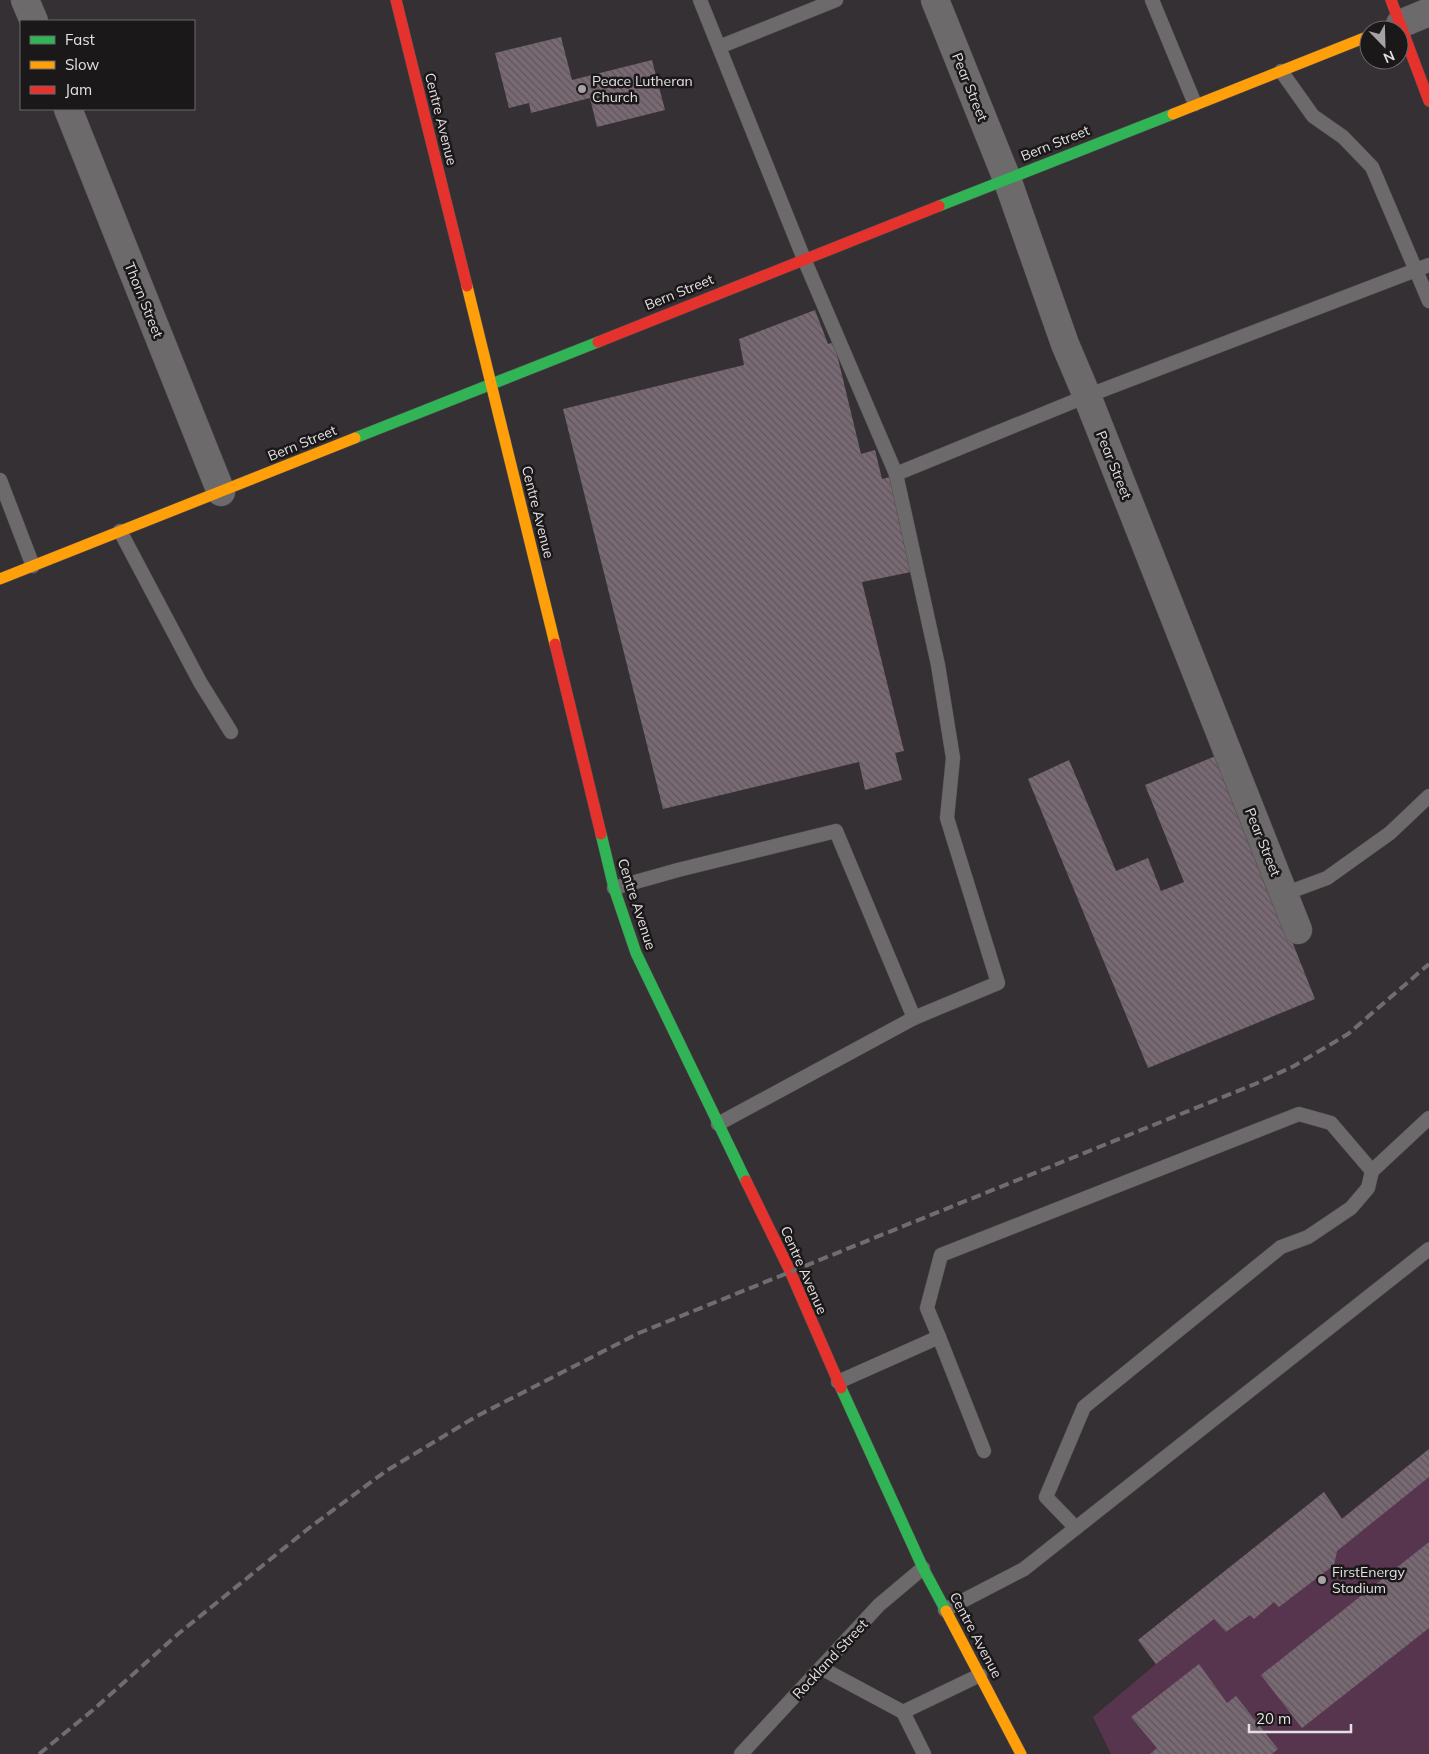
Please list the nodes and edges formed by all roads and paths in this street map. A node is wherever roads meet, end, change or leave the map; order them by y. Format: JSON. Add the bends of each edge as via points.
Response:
{"nodes":[{"id":1,"x":25,"y":0,"type":"edge"},
{"id":2,"x":396,"y":0,"type":"edge"},
{"id":3,"x":700,"y":0,"type":"edge"},
{"id":4,"x":836,"y":0,"type":"edge"},
{"id":5,"x":935,"y":0,"type":"edge"},
{"id":6,"x":1152,"y":0,"type":"edge"},
{"id":7,"x":1429,"y":12,"type":"edge"},
{"id":8,"x":1395,"y":17,"type":"edge"},
{"id":9,"x":34,"y":20,"type":"edge"},
{"id":10,"x":1359,"y":40,"type":"edge"},
{"id":11,"x":719,"y":47,"type":"junction"},
{"id":12,"x":1281,"y":71,"type":"junction"},
{"id":13,"x":1429,"y":101,"type":"edge"},
{"id":14,"x":1195,"y":104,"type":"junction"},
{"id":15,"x":68,"y":110,"type":"edge"},
{"id":16,"x":1007,"y":179,"type":"junction"},
{"id":17,"x":804,"y":259,"type":"junction"},
{"id":18,"x":1423,"y":268,"type":"edge"},
{"id":19,"x":1429,"y":301,"type":"edge"},
{"id":20,"x":491,"y":383,"type":"junction"},
{"id":21,"x":1087,"y":396,"type":"junction"},
{"id":22,"x":896,"y":474,"type":"junction"},
{"id":23,"x":0,"y":480,"type":"edge"},
{"id":24,"x":221,"y":492,"type":"junction"},
{"id":25,"x":120,"y":531,"type":"junction"},
{"id":26,"x":33,"y":566,"type":"junction"},
{"id":27,"x":0,"y":579,"type":"edge"},
{"id":28,"x":231,"y":732,"type":"dead end"},
{"id":29,"x":1429,"y":796,"type":"edge"},
{"id":30,"x":614,"y":888,"type":"junction"},
{"id":31,"x":1284,"y":894,"type":"junction"},
{"id":32,"x":1298,"y":930,"type":"dead end"},
{"id":33,"x":914,"y":1018,"type":"junction"},
{"id":34,"x":1429,"y":1118,"type":"edge"},
{"id":35,"x":718,"y":1124,"type":"junction"},
{"id":36,"x":1372,"y":1171,"type":"junction"},
{"id":37,"x":1429,"y":1249,"type":"edge"},
{"id":38,"x":939,"y":1338,"type":"junction"},
{"id":39,"x":838,"y":1382,"type":"junction"},
{"id":40,"x":984,"y":1451,"type":"dead end"},
{"id":41,"x":1076,"y":1528,"type":"junction"},
{"id":42,"x":923,"y":1568,"type":"junction"},
{"id":43,"x":945,"y":1610,"type":"junction"},
{"id":44,"x":821,"y":1668,"type":"junction"},
{"id":45,"x":980,"y":1675,"type":"junction"},
{"id":46,"x":903,"y":1712,"type":"junction"},
{"id":47,"x":741,"y":1754,"type":"edge"},
{"id":48,"x":924,"y":1754,"type":"edge"},
{"id":49,"x":1021,"y":1754,"type":"edge"}],
"edges":[{"from":1,"to":9,"type":"street"},
{"from":2,"to":20,"type":"main road","name":"Centre Avenue"},
{"from":3,"to":11,"type":"lane"},
{"from":4,"to":11,"type":"lane"},
{"from":5,"to":16,"type":"street","name":"Pear Street"},
{"from":6,"to":14,"type":"lane"},
{"from":7,"to":8,"type":"street"},
{"from":8,"to":13,"type":"main road"},
{"from":10,"to":12,"type":"main road","name":"Bern Street"},
{"from":11,"to":17,"type":"lane"},
{"from":12,"to":14,"type":"main road","name":"Bern Street"},
{"from":12,"to":18,"type":"lane","via":[[1313,116],[1343,137],[1372,167]]},
{"from":14,"to":16,"type":"main road","name":"Bern Street"},
{"from":15,"to":24,"type":"street","name":"Thorn Street"},
{"from":16,"to":17,"type":"main road","name":"Bern Street"},
{"from":16,"to":21,"type":"street","name":"Pear Street","via":[[1065,344]]},
{"from":17,"to":20,"type":"main road","name":"Bern Street"},
{"from":17,"to":22,"type":"lane"},
{"from":18,"to":19,"type":"lane"},
{"from":18,"to":21,"type":"lane"},
{"from":20,"to":24,"type":"main road","name":"Bern Street"},
{"from":20,"to":30,"type":"main road","name":"Centre Avenue"},
{"from":21,"to":22,"type":"lane"},
{"from":21,"to":31,"type":"street","name":"Pear Street"},
{"from":22,"to":33,"type":"lane","via":[[938,665],[952,758],[947,818],[998,983]]},
{"from":23,"to":26,"type":"lane"},
{"from":24,"to":25,"type":"main road","name":"Bern Street"},
{"from":25,"to":26,"type":"main road","name":"Bern Street"},
{"from":25,"to":28,"type":"lane","via":[[200,682]]},
{"from":26,"to":27,"type":"main road","name":"Bern Street"},
{"from":29,"to":31,"type":"lane","via":[[1390,833],[1326,878]]},
{"from":30,"to":33,"type":"lane","via":[[836,832]]},
{"from":30,"to":35,"type":"main road","name":"Centre Avenue","via":[[636,954]]},
{"from":31,"to":32,"type":"street","name":"Pear Street"},
{"from":33,"to":35,"type":"lane"},
{"from":34,"to":36,"type":"lane"},
{"from":35,"to":39,"type":"main road","name":"Centre Avenue","via":[[790,1271]]},
{"from":36,"to":38,"type":"lane","via":[[1331,1123],[1299,1114],[1290,1117],[941,1255],[927,1308]]},
{"from":36,"to":41,"type":"lane","via":[[1368,1188],[1352,1208],[1308,1237],[1281,1247],[1084,1407],[1046,1497]]},
{"from":37,"to":41,"type":"lane"},
{"from":38,"to":39,"type":"lane"},
{"from":38,"to":40,"type":"lane"},
{"from":39,"to":42,"type":"main road","name":"Centre Avenue"},
{"from":41,"to":43,"type":"lane","via":[[1024,1569]]},
{"from":42,"to":43,"type":"main road","name":"Centre Avenue"},
{"from":42,"to":44,"type":"lane","name":"Rockland Street","via":[[879,1604]]},
{"from":43,"to":45,"type":"main road","name":"Centre Avenue"},
{"from":44,"to":46,"type":"lane"},
{"from":44,"to":47,"type":"lane","name":"Rockland Street"},
{"from":45,"to":46,"type":"lane"},
{"from":45,"to":49,"type":"main road","name":"Centre Avenue"},
{"from":46,"to":48,"type":"lane"}]}
